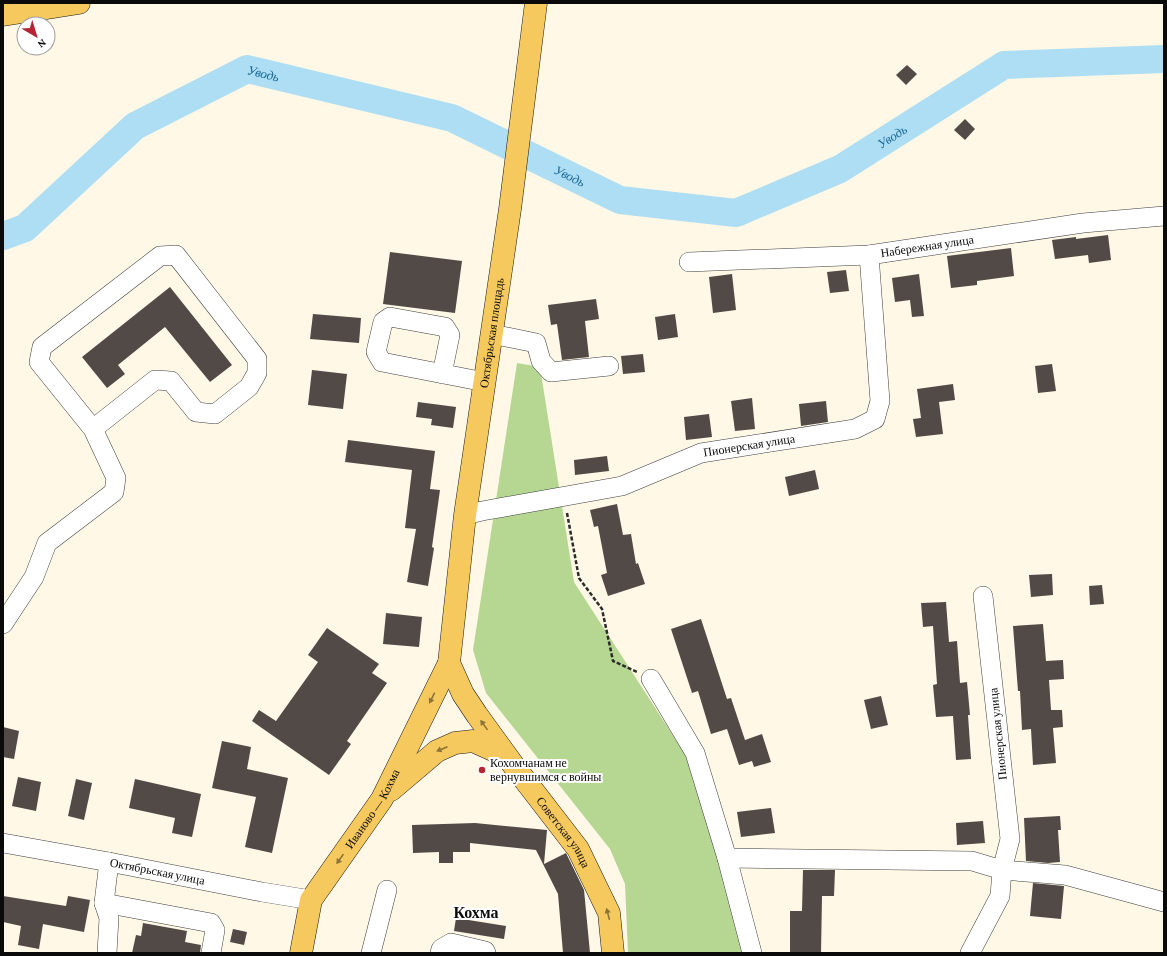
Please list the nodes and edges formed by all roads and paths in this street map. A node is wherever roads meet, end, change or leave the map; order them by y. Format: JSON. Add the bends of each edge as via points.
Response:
{"nodes":[{"id":1,"x":79,"y":3,"type":"edge"},
{"id":2,"x":536,"y":3,"type":"edge"},
{"id":3,"x":3,"y":15,"type":"edge"},
{"id":4,"x":1164,"y":216,"type":"edge"},
{"id":5,"x":869,"y":255,"type":"junction"},
{"id":6,"x":689,"y":262,"type":"dead end"},
{"id":7,"x":492,"y":334,"type":"junction"},
{"id":8,"x":609,"y":366,"type":"dead end"},
{"id":9,"x":442,"y":374,"type":"dead end"},
{"id":10,"x":485,"y":382,"type":"junction"},
{"id":11,"x":93,"y":429,"type":"junction"},
{"id":12,"x":564,"y":496,"type":"junction"},
{"id":13,"x":465,"y":515,"type":"junction"},
{"id":14,"x":983,"y":596,"type":"dead end"},
{"id":15,"x":3,"y":624,"type":"edge"},
{"id":16,"x":449,"y":663,"type":"junction"},
{"id":17,"x":651,"y":679,"type":"joint"},
{"id":18,"x":514,"y":766,"type":"junction"},
{"id":19,"x":382,"y":799,"type":"junction"},
{"id":20,"x":3,"y":843,"type":"edge"},
{"id":21,"x":727,"y":858,"type":"junction"},
{"id":22,"x":109,"y":862,"type":"junction"},
{"id":23,"x":1002,"y":870,"type":"junction"},
{"id":24,"x":387,"y":890,"type":"dead end"},
{"id":25,"x":311,"y":900,"type":"junction"},
{"id":26,"x":1164,"y":902,"type":"edge"},
{"id":27,"x":104,"y":903,"type":"junction"},
{"id":28,"x":107,"y":953,"type":"edge"},
{"id":29,"x":211,"y":953,"type":"edge"},
{"id":30,"x":301,"y":953,"type":"edge"},
{"id":31,"x":371,"y":953,"type":"edge"},
{"id":32,"x":440,"y":953,"type":"edge"},
{"id":33,"x":486,"y":953,"type":"edge"},
{"id":34,"x":613,"y":953,"type":"edge"},
{"id":35,"x":752,"y":953,"type":"edge"},
{"id":36,"x":970,"y":953,"type":"edge"}],
"edges":[{"from":1,"to":3,"type":"main road"},
{"from":2,"to":7,"type":"main road","name":"Октябрьская площадь"},
{"from":4,"to":5,"type":"street","name":"Набережная улица","via":[[1083,223]]},
{"from":5,"to":6,"type":"street","name":"Набережная улица"},
{"from":5,"to":12,"type":"street","name":"Пионерская улица","via":[[880,401],[875,419],[855,429],[701,453],[622,486]]},
{"from":7,"to":8,"type":"street","via":[[536,343],[541,361],[551,372]]},
{"from":7,"to":10,"type":"main road","name":"Октябрьская площадь"},
{"from":9,"to":10,"type":"street"},
{"from":10,"to":13,"type":"main road","name":"Октябрьская площадь"},
{"from":11,"to":11,"type":"street","via":[[155,380],[171,381],[196,412],[215,414],[249,387],[257,373],[257,359],[176,255],[160,256],[42,347],[39,362]]},
{"from":11,"to":15,"type":"street","via":[[116,478],[114,492],[47,543],[34,577]]},
{"from":12,"to":13,"type":"street","name":"Пионерская улица"},
{"from":12,"to":17,"type":"path","via":[[579,578],[602,609],[613,660]]},
{"from":13,"to":16,"type":"main road","name":"Октябрьская площадь"},
{"from":14,"to":23,"type":"street","name":"Пионерская улица","via":[[1010,840]]},
{"from":18,"to":16,"type":"main road","name":"Советская улица","one_way":true,"via":[[464,694]]},
{"from":16,"to":19,"type":"main road","name":"Иваново — Кохма","one_way":true},
{"from":17,"to":21,"type":"street","via":[[695,753]]},
{"from":18,"to":19,"type":"main road","one_way":true,"via":[[495,751],[473,741],[455,743],[436,751]]},
{"from":34,"to":18,"type":"main road","name":"Советская улица","one_way":true,"via":[[609,913],[578,849]]},
{"from":19,"to":25,"type":"main road","name":"Иваново — Кохма","one_way":true},
{"from":20,"to":22,"type":"street","name":"Октябрьская улица"},
{"from":21,"to":23,"type":"street","via":[[972,861]]},
{"from":21,"to":35,"type":"street"},
{"from":22,"to":25,"type":"street","name":"Октябрьская улица"},
{"from":22,"to":27,"type":"street"},
{"from":23,"to":26,"type":"street","via":[[1065,876]]},
{"from":23,"to":36,"type":"street","name":"Пионерская улица","via":[[1000,896]]},
{"from":24,"to":31,"type":"street"},
{"from":25,"to":30,"type":"main road","name":"Иваново — Кохма"},
{"from":27,"to":28,"type":"street","via":[[109,918]]},
{"from":27,"to":29,"type":"street","via":[[211,923],[215,930]]},
{"from":32,"to":33,"type":"street","via":[[441,949],[451,943]]}]}
